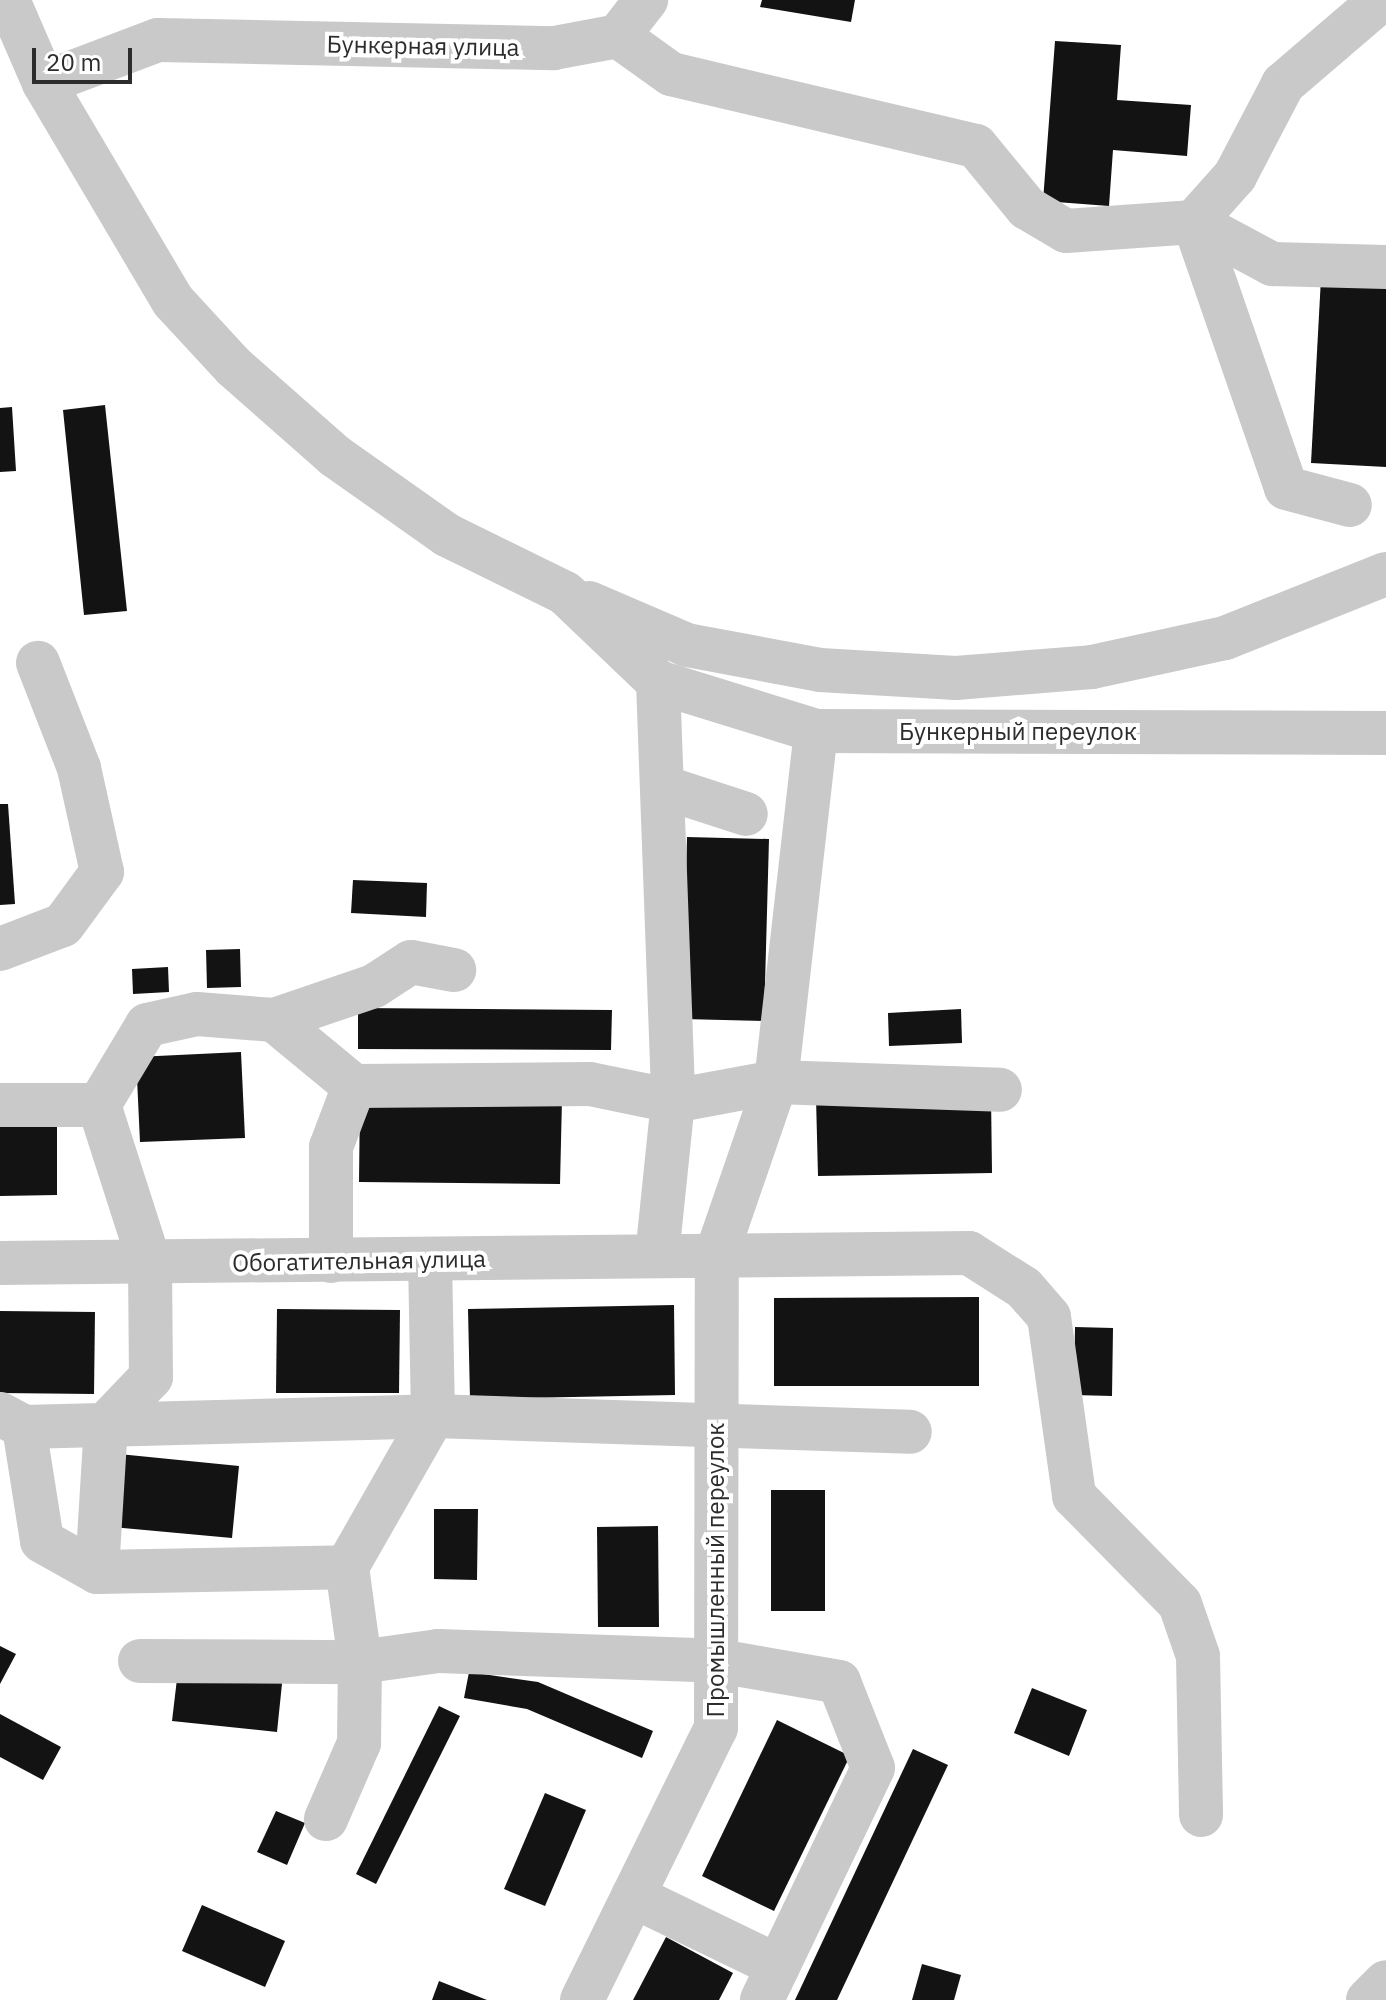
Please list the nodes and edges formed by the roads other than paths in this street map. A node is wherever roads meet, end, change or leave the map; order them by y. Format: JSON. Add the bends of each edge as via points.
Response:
{"nodes":[{"id":1,"x":8,"y":0,"type":"edge"},
{"id":2,"x":646,"y":0,"type":"edge"},
{"id":3,"x":1381,"y":0,"type":"edge"},
{"id":4,"x":618,"y":36,"type":"junction"},
{"id":5,"x":44,"y":83,"type":"junction"},
{"id":6,"x":1194,"y":222,"type":"junction"},
{"id":7,"x":1386,"y":267,"type":"edge"},
{"id":8,"x":1350,"y":505,"type":"dead end"},
{"id":9,"x":1386,"y":574,"type":"edge"},
{"id":10,"x":565,"y":593,"type":"junction"},
{"id":11,"x":38,"y":663,"type":"dead end"},
{"id":12,"x":658,"y":682,"type":"junction"},
{"id":13,"x":816,"y":731,"type":"junction"},
{"id":14,"x":1386,"y":733,"type":"edge"},
{"id":15,"x":663,"y":787,"type":"junction"},
{"id":16,"x":746,"y":814,"type":"dead end"},
{"id":17,"x":0,"y":949,"type":"edge"},
{"id":18,"x":454,"y":970,"type":"dead end"},
{"id":19,"x":274,"y":1020,"type":"junction"},
{"id":20,"x":776,"y":1082,"type":"junction"},
{"id":21,"x":354,"y":1086,"type":"junction"},
{"id":22,"x":1000,"y":1090,"type":"dead end"},
{"id":23,"x":673,"y":1101,"type":"junction"},
{"id":24,"x":0,"y":1105,"type":"edge"},
{"id":25,"x":99,"y":1105,"type":"junction"},
{"id":26,"x":717,"y":1253,"type":"junction"},
{"id":27,"x":657,"y":1255,"type":"junction"},
{"id":28,"x":430,"y":1259,"type":"junction"},
{"id":29,"x":331,"y":1261,"type":"junction"},
{"id":30,"x":0,"y":1263,"type":"edge"},
{"id":31,"x":150,"y":1264,"type":"junction"},
{"id":32,"x":433,"y":1416,"type":"junction"},
{"id":33,"x":12,"y":1420,"type":"edge"},
{"id":34,"x":717,"y":1422,"type":"junction"},
{"id":35,"x":106,"y":1424,"type":"junction"},
{"id":36,"x":910,"y":1432,"type":"dead end"},
{"id":37,"x":347,"y":1567,"type":"junction"},
{"id":38,"x":97,"y":1572,"type":"junction"},
{"id":39,"x":140,"y":1661,"type":"dead end"},
{"id":40,"x":718,"y":1661,"type":"junction"},
{"id":41,"x":360,"y":1662,"type":"junction"},
{"id":42,"x":1201,"y":1815,"type":"dead end"},
{"id":43,"x":326,"y":1819,"type":"dead end"},
{"id":44,"x":633,"y":1896,"type":"junction"},
{"id":45,"x":1386,"y":1982,"type":"edge"},
{"id":46,"x":770,"y":1983,"type":"edge"},
{"id":47,"x":582,"y":2000,"type":"edge"},
{"id":48,"x":1368,"y":2000,"type":"edge"}],
"edges":[{"from":1,"to":5,"type":"street"},
{"from":2,"to":4,"type":"street"},
{"from":3,"to":6,"type":"street","via":[[1283,84],[1235,176]]},
{"from":4,"to":5,"type":"street","name":"Бункерная улица","via":[[554,48],[158,40]]},
{"from":4,"to":6,"type":"street","via":[[671,74],[778,103],[860,113],[976,146],[1027,208],[1066,231]]},
{"from":5,"to":10,"type":"street","via":[[173,301],[234,367],[335,456],[447,535]]},
{"from":6,"to":7,"type":"street","via":[[1272,264]]},
{"from":6,"to":8,"type":"street","via":[[1286,488]]},
{"from":9,"to":10,"type":"street","via":[[1225,638],[1092,667],[956,678],[820,670],[687,645]]},
{"from":10,"to":12,"type":"street"},
{"from":11,"to":17,"type":"street","via":[[79,768],[102,872],[63,925]]},
{"from":12,"to":13,"type":"street","name":"Бункерный переулок"},
{"from":12,"to":15,"type":"street"},
{"from":13,"to":14,"type":"street","name":"Бункерный переулок"},
{"from":13,"to":20,"type":"street","name":"Промышленный переулок"},
{"from":15,"to":16,"type":"street"},
{"from":15,"to":23,"type":"street"},
{"from":18,"to":19,"type":"street","via":[[411,962],[374,986]]},
{"from":19,"to":21,"type":"street"},
{"from":19,"to":25,"type":"street","via":[[197,1014],[147,1025]]},
{"from":20,"to":22,"type":"street"},
{"from":20,"to":23,"type":"street"},
{"from":20,"to":26,"type":"street","name":"Промышленный переулок"},
{"from":21,"to":23,"type":"street","via":[[590,1084]]},
{"from":21,"to":29,"type":"street","via":[[338,1113],[331,1147]]},
{"from":23,"to":27,"type":"street"},
{"from":24,"to":25,"type":"street"},
{"from":25,"to":31,"type":"street"},
{"from":26,"to":27,"type":"street","name":"Обогатительная улица"},
{"from":26,"to":34,"type":"street","name":"Промышленный переулок"},
{"from":26,"to":42,"type":"street","name":"Обогатительная улица","via":[[969,1253],[1024,1288],[1049,1317],[1074,1496],[1180,1604],[1198,1656]]},
{"from":27,"to":28,"type":"street","name":"Обогатительная улица"},
{"from":28,"to":29,"type":"street","name":"Обогатительная улица"},
{"from":28,"to":32,"type":"street"},
{"from":29,"to":31,"type":"street","name":"Обогатительная улица"},
{"from":30,"to":31,"type":"street","name":"Обогатительная улица"},
{"from":31,"to":35,"type":"street","via":[[151,1377]]},
{"from":32,"to":34,"type":"street"},
{"from":32,"to":35,"type":"street"},
{"from":32,"to":37,"type":"street"},
{"from":33,"to":35,"type":"street"},
{"from":33,"to":38,"type":"street","via":[[42,1541]]},
{"from":34,"to":36,"type":"street"},
{"from":34,"to":40,"type":"street","name":"Промышленный переулок"},
{"from":35,"to":38,"type":"street"},
{"from":37,"to":38,"type":"street"},
{"from":37,"to":41,"type":"street"},
{"from":39,"to":41,"type":"street"},
{"from":40,"to":41,"type":"street","via":[[438,1651]]},
{"from":40,"to":44,"type":"street","name":"Промышленный переулок","via":[[716,1728]]},
{"from":40,"to":46,"type":"street","via":[[839,1682],[872,1753],[873,1768]]},
{"from":41,"to":43,"type":"street","via":[[359,1743]]},
{"from":44,"to":46,"type":"street"},
{"from":44,"to":47,"type":"street","name":"Промышленный переулок"},
{"from":45,"to":48,"type":"street"}]}
